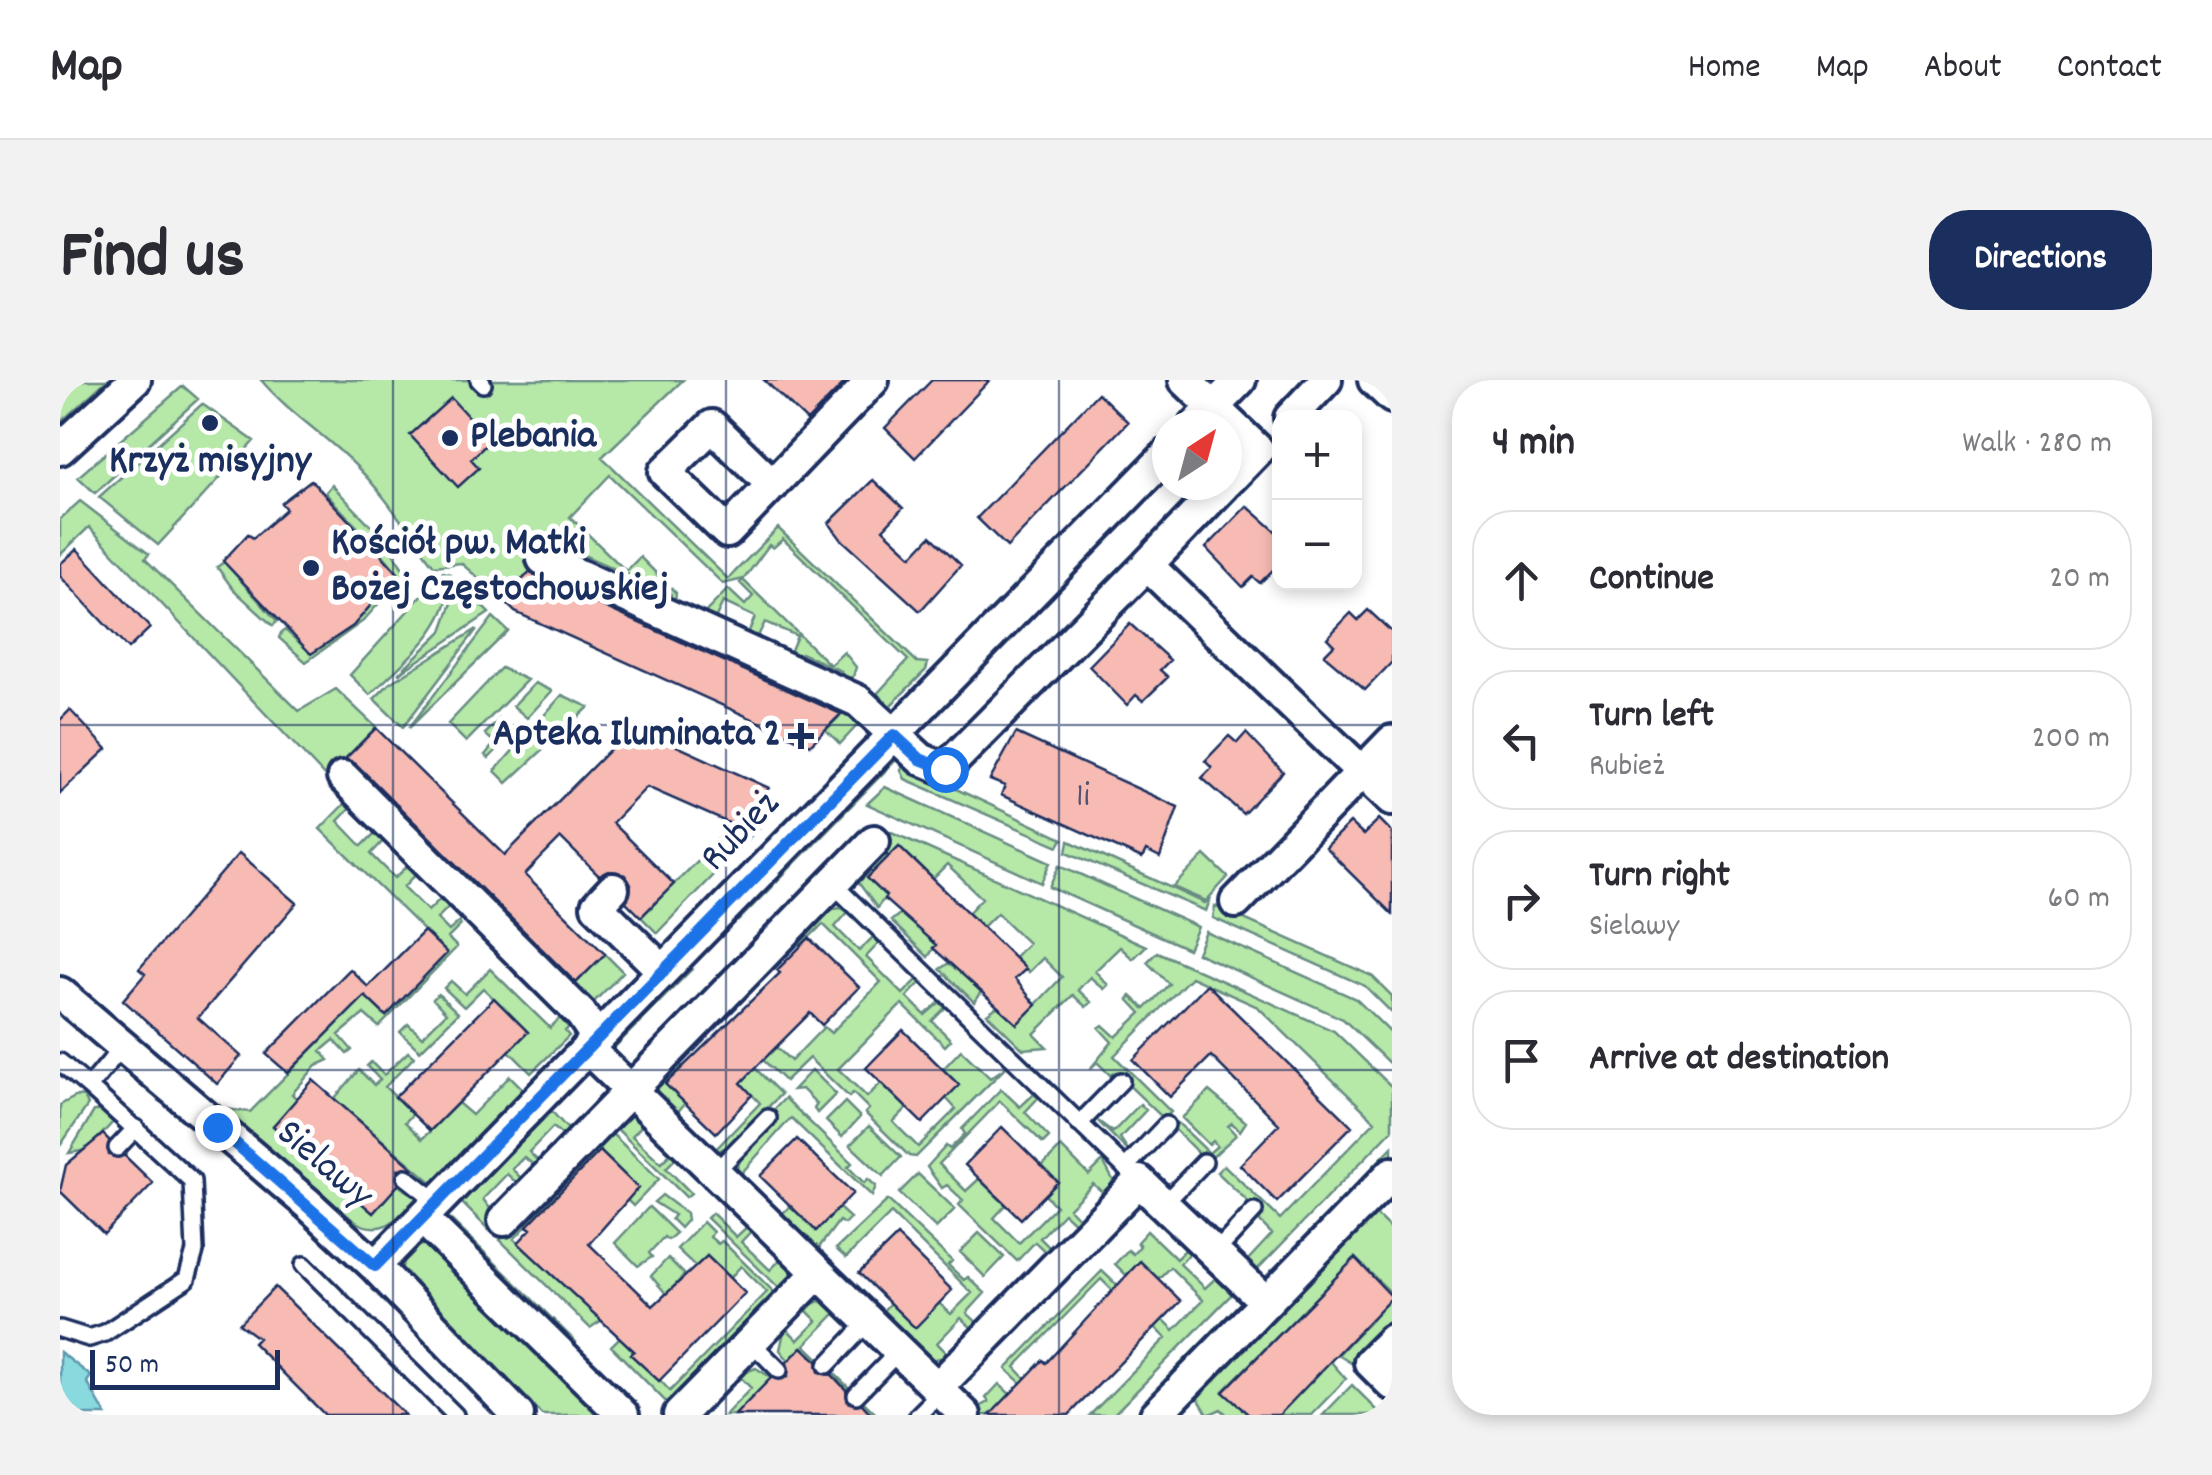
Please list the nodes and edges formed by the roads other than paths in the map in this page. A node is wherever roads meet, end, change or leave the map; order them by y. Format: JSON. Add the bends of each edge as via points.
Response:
{"nodes":[{"id":1,"x":136,"y":380,"type":"edge"},
{"id":2,"x":873,"y":380,"type":"edge"},
{"id":3,"x":1184,"y":380,"type":"edge"},
{"id":4,"x":1240,"y":380,"type":"edge"},
{"id":5,"x":1326,"y":380,"type":"edge"},
{"id":6,"x":1374,"y":380,"type":"edge"},
{"id":7,"x":1392,"y":397,"type":"edge"},
{"id":8,"x":1201,"y":410,"type":"edge"},
{"id":9,"x":1210,"y":410,"type":"edge"},
{"id":10,"x":1298,"y":410,"type":"edge"},
{"id":11,"x":1272,"y":436,"type":"edge"},
{"id":12,"x":1242,"y":440,"type":"edge"},
{"id":13,"x":60,"y":449,"type":"edge"},
{"id":14,"x":1258,"y":450,"type":"junction"},
{"id":15,"x":1242,"y":467,"type":"edge"},
{"id":16,"x":1152,"y":469,"type":"edge"},
{"id":17,"x":772,"y":485,"type":"dead end"},
{"id":18,"x":1210,"y":500,"type":"edge"},
{"id":19,"x":544,"y":559,"type":"dead end"},
{"id":20,"x":1147,"y":564,"type":"junction"},
{"id":21,"x":894,"y":735,"type":"junction"},
{"id":22,"x":1392,"y":741,"type":"edge"},
{"id":23,"x":1377,"y":771,"type":"edge"},
{"id":24,"x":342,"y":777,"type":"dead end"},
{"id":25,"x":1392,"y":799,"type":"edge"},
{"id":26,"x":874,"y":841,"type":"dead end"},
{"id":27,"x":833,"y":884,"type":"junction"},
{"id":28,"x":613,"y":889,"type":"dead end"},
{"id":29,"x":1236,"y":902,"type":"dead end"},
{"id":30,"x":663,"y":971,"type":"junction"},
{"id":31,"x":60,"y":994,"type":"edge"},
{"id":32,"x":592,"y":1043,"type":"junction"},
{"id":33,"x":122,"y":1047,"type":"junction"},
{"id":34,"x":60,"y":1062,"type":"edge"},
{"id":35,"x":1120,"y":1081,"type":"dead end"},
{"id":36,"x":88,"y":1087,"type":"junction"},
{"id":37,"x":631,"y":1090,"type":"junction"},
{"id":38,"x":768,"y":1118,"type":"dead end"},
{"id":39,"x":1079,"y":1124,"type":"junction"},
{"id":40,"x":1166,"y":1126,"type":"dead end"},
{"id":41,"x":136,"y":1128,"type":"junction"},
{"id":42,"x":117,"y":1148,"type":"dead end"},
{"id":43,"x":1204,"y":1162,"type":"dead end"},
{"id":44,"x":715,"y":1172,"type":"junction"},
{"id":45,"x":1392,"y":1173,"type":"edge"},
{"id":46,"x":1132,"y":1175,"type":"junction"},
{"id":47,"x":406,"y":1177,"type":"dead end"},
{"id":48,"x":436,"y":1204,"type":"junction"},
{"id":49,"x":1164,"y":1205,"type":"junction"},
{"id":50,"x":1254,"y":1211,"type":"dead end"},
{"id":51,"x":504,"y":1220,"type":"dead end"},
{"id":52,"x":1215,"y":1254,"type":"junction"},
{"id":53,"x":304,"y":1265,"type":"dead end"},
{"id":54,"x":375,"y":1266,"type":"junction"},
{"id":55,"x":817,"y":1274,"type":"junction"},
{"id":56,"x":1266,"y":1302,"type":"junction"},
{"id":57,"x":868,"y":1322,"type":"junction"},
{"id":58,"x":60,"y":1330,"type":"edge"},
{"id":59,"x":1392,"y":1340,"type":"edge"},
{"id":60,"x":750,"y":1342,"type":"junction"},
{"id":61,"x":898,"y":1351,"type":"junction"},
{"id":62,"x":827,"y":1366,"type":"dead end"},
{"id":63,"x":780,"y":1370,"type":"dead end"},
{"id":64,"x":1392,"y":1384,"type":"edge"},
{"id":65,"x":939,"y":1390,"type":"junction"},
{"id":66,"x":856,"y":1395,"type":"dead end"},
{"id":67,"x":1173,"y":1409,"type":"edge"},
{"id":68,"x":455,"y":1415,"type":"edge"},
{"id":69,"x":518,"y":1415,"type":"edge"},
{"id":70,"x":623,"y":1415,"type":"edge"},
{"id":71,"x":678,"y":1415,"type":"edge"},
{"id":72,"x":918,"y":1415,"type":"edge"},
{"id":73,"x":965,"y":1415,"type":"edge"}],
"edges":[{"from":1,"to":13,"type":"street"},
{"from":2,"to":17,"type":"street"},
{"from":3,"to":8,"type":"street"},
{"from":4,"to":9,"type":"street"},
{"from":5,"to":10,"type":"street"},
{"from":6,"to":7,"type":"street"},
{"from":11,"to":14,"type":"street"},
{"from":12,"to":14,"type":"street"},
{"from":14,"to":15,"type":"street"},
{"from":16,"to":21,"type":"street","name":"Rubież"},
{"from":18,"to":20,"type":"street"},
{"from":19,"to":21,"type":"street","via":[[858,701]]},
{"from":20,"to":21,"type":"street","via":[[945,769],[920,759]]},
{"from":20,"to":23,"type":"street"},
{"from":21,"to":30,"type":"street","name":"Rubież"},
{"from":22,"to":23,"type":"street"},
{"from":23,"to":25,"type":"street","via":[[1377,785]]},
{"from":23,"to":29,"type":"street"},
{"from":24,"to":32,"type":"street","via":[[582,1014]]},
{"from":26,"to":27,"type":"street"},
{"from":27,"to":37,"type":"street"},
{"from":27,"to":39,"type":"lane"},
{"from":28,"to":30,"type":"street","via":[[597,906]]},
{"from":30,"to":32,"type":"street","name":"Rubież"},
{"from":31,"to":33,"type":"street","name":"Sielawy"},
{"from":32,"to":37,"type":"street"},
{"from":32,"to":48,"type":"street","name":"Rubież"},
{"from":33,"to":36,"type":"lane"},
{"from":33,"to":54,"type":"street","name":"Sielawy"},
{"from":34,"to":36,"type":"lane"},
{"from":35,"to":39,"type":"lane"},
{"from":36,"to":41,"type":"lane"},
{"from":37,"to":44,"type":"street"},
{"from":37,"to":51,"type":"street"},
{"from":38,"to":44,"type":"lane"},
{"from":39,"to":46,"type":"lane"},
{"from":40,"to":46,"type":"lane"},
{"from":41,"to":42,"type":"lane"},
{"from":41,"to":58,"type":"lane","via":[[192,1181],[187,1278],[105,1333],[89,1338]]},
{"from":43,"to":49,"type":"lane"},
{"from":44,"to":55,"type":"street"},
{"from":45,"to":56,"type":"street"},
{"from":46,"to":49,"type":"street"},
{"from":46,"to":65,"type":"street"},
{"from":47,"to":48,"type":"lane"},
{"from":48,"to":54,"type":"street","name":"Rubież"},
{"from":48,"to":70,"type":"street"},
{"from":49,"to":52,"type":"street"},
{"from":50,"to":52,"type":"lane"},
{"from":52,"to":56,"type":"street"},
{"from":53,"to":68,"type":"lane"},
{"from":54,"to":69,"type":"street","name":"Sielawy"},
{"from":55,"to":57,"type":"street"},
{"from":55,"to":60,"type":"street"},
{"from":56,"to":67,"type":"street"},
{"from":57,"to":61,"type":"street"},
{"from":57,"to":62,"type":"lane"},
{"from":59,"to":64,"type":"street","via":[[1370,1362]]},
{"from":60,"to":63,"type":"lane"},
{"from":60,"to":71,"type":"street"},
{"from":61,"to":65,"type":"street"},
{"from":61,"to":66,"type":"lane"},
{"from":65,"to":72,"type":"lane"},
{"from":65,"to":73,"type":"street"}]}
